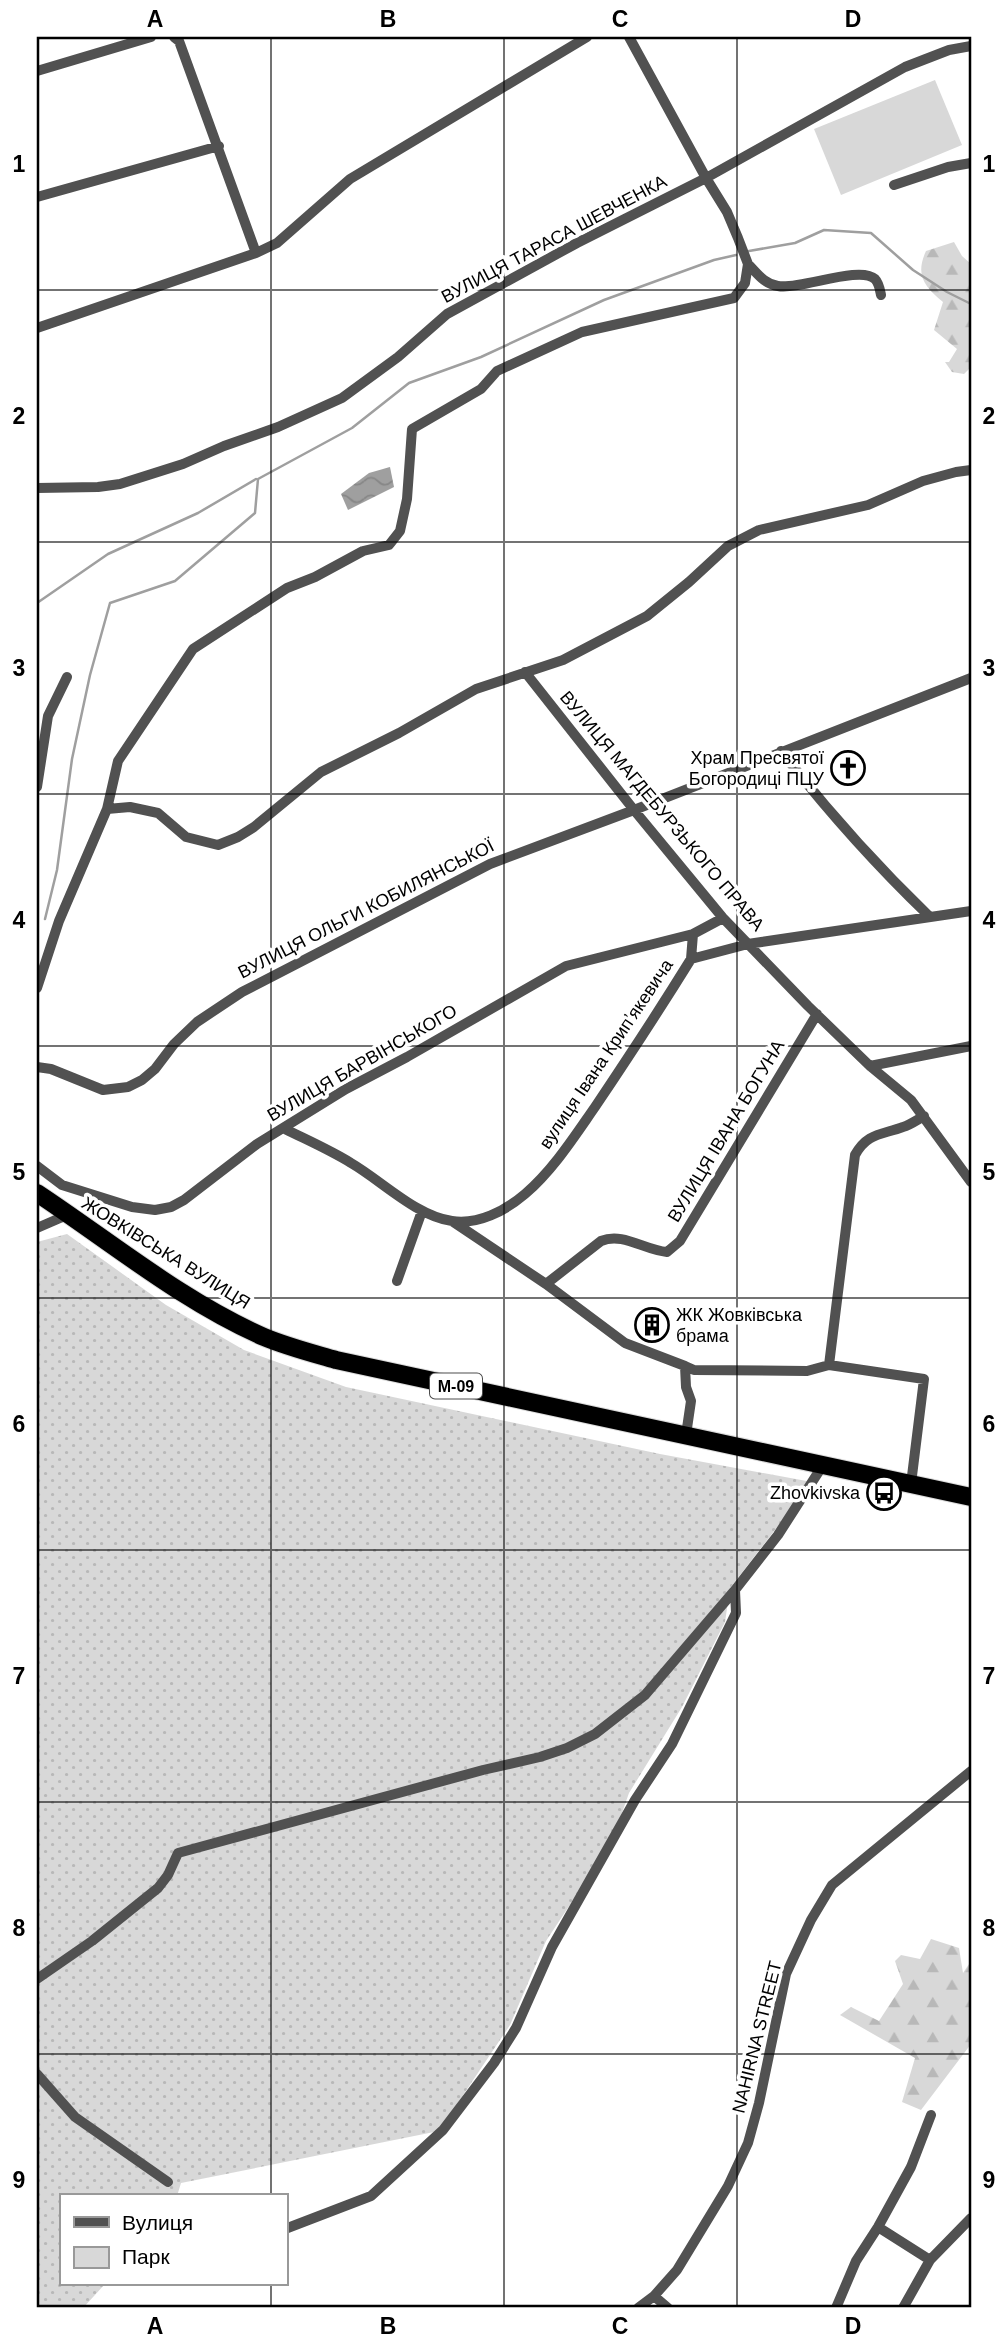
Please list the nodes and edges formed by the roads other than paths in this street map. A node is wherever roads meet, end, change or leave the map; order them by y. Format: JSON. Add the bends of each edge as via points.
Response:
{"nodes":[{"id":1,"x":151,"y":37,"type":"edge"},
{"id":2,"x":174,"y":37,"type":"edge"},
{"id":3,"x":587,"y":37,"type":"edge"},
{"id":4,"x":629,"y":37,"type":"edge"},
{"id":5,"x":971,"y":46,"type":"edge"},
{"id":6,"x":37,"y":71,"type":"edge"},
{"id":7,"x":219,"y":146,"type":"junction"},
{"id":8,"x":971,"y":163,"type":"edge"},
{"id":9,"x":706,"y":178,"type":"junction"},
{"id":10,"x":894,"y":185,"type":"dead end"},
{"id":11,"x":37,"y":197,"type":"edge"},
{"id":12,"x":256,"y":253,"type":"junction"},
{"id":13,"x":748,"y":264,"type":"junction"},
{"id":14,"x":881,"y":295,"type":"dead end"},
{"id":15,"x":37,"y":328,"type":"edge"},
{"id":16,"x":971,"y":470,"type":"edge"},
{"id":17,"x":37,"y":488,"type":"edge"},
{"id":18,"x":525,"y":672,"type":"junction"},
{"id":19,"x":67,"y":677,"type":"dead end"},
{"id":20,"x":971,"y":678,"type":"edge"},
{"id":21,"x":781,"y":751,"type":"junction"},
{"id":22,"x":37,"y":787,"type":"edge"},
{"id":23,"x":107,"y":809,"type":"junction"},
{"id":24,"x":634,"y":810,"type":"junction"},
{"id":25,"x":971,"y":911,"type":"edge"},
{"id":26,"x":929,"y":916,"type":"junction"},
{"id":27,"x":723,"y":918,"type":"junction"},
{"id":28,"x":693,"y":934,"type":"junction"},
{"id":29,"x":748,"y":944,"type":"junction"},
{"id":30,"x":691,"y":959,"type":"junction"},
{"id":31,"x":37,"y":988,"type":"edge"},
{"id":32,"x":817,"y":1014,"type":"junction"},
{"id":33,"x":971,"y":1046,"type":"edge"},
{"id":34,"x":870,"y":1066,"type":"junction"},
{"id":35,"x":37,"y":1067,"type":"edge"},
{"id":36,"x":923,"y":1116,"type":"junction"},
{"id":37,"x":285,"y":1129,"type":"junction"},
{"id":38,"x":37,"y":1166,"type":"edge"},
{"id":39,"x":971,"y":1182,"type":"edge"},
{"id":40,"x":37,"y":1193,"type":"edge"},
{"id":41,"x":422,"y":1210,"type":"junction"},
{"id":42,"x":67,"y":1215,"type":"junction"},
{"id":43,"x":452,"y":1221,"type":"junction"},
{"id":44,"x":37,"y":1228,"type":"edge"},
{"id":45,"x":397,"y":1281,"type":"dead end"},
{"id":46,"x":546,"y":1284,"type":"junction"},
{"id":47,"x":830,"y":1365,"type":"junction"},
{"id":48,"x":685,"y":1366,"type":"junction"},
{"id":49,"x":686,"y":1435,"type":"junction"},
{"id":50,"x":823,"y":1465,"type":"junction"},
{"id":51,"x":911,"y":1484,"type":"junction"},
{"id":52,"x":971,"y":1497,"type":"edge"},
{"id":53,"x":735,"y":1590,"type":"junction"},
{"id":54,"x":971,"y":1771,"type":"edge"},
{"id":55,"x":37,"y":1979,"type":"edge"},
{"id":56,"x":37,"y":2074,"type":"edge"},
{"id":57,"x":931,"y":2115,"type":"dead end"},
{"id":58,"x":168,"y":2182,"type":"dead end"},
{"id":59,"x":971,"y":2218,"type":"edge"},
{"id":60,"x":878,"y":2227,"type":"junction"},
{"id":61,"x":287,"y":2228,"type":"edge"},
{"id":62,"x":930,"y":2260,"type":"junction"},
{"id":63,"x":654,"y":2296,"type":"junction"},
{"id":64,"x":638,"y":2308,"type":"edge"},
{"id":65,"x":668,"y":2308,"type":"edge"},
{"id":66,"x":836,"y":2308,"type":"edge"},
{"id":67,"x":902,"y":2308,"type":"edge"}],
"edges":[{"from":1,"to":6,"type":"street"},
{"from":2,"to":7,"type":"street"},
{"from":3,"to":12,"type":"street","via":[[350,179],[276,243]]},
{"from":4,"to":9,"type":"street"},
{"from":5,"to":9,"type":"street","name":"ВУЛИЦЯ ТАРАСА ШЕВЧЕНКА","via":[[905,68]]},
{"from":7,"to":11,"type":"street"},
{"from":7,"to":12,"type":"street"},
{"from":8,"to":10,"type":"street"},
{"from":9,"to":13,"type":"street","via":[[727,212]]},
{"from":9,"to":17,"type":"street","name":"ВУЛИЦЯ ТАРАСА ШЕВЧЕНКА","via":[[447,314],[342,398],[278,428],[120,484]]},
{"from":12,"to":15,"type":"street"},
{"from":13,"to":14,"type":"street","via":[[762,279],[780,287],[868,276],[874,278]]},
{"from":13,"to":23,"type":"street","via":[[746,283],[734,298],[582,332],[497,371],[481,389],[412,429],[407,499],[400,531],[389,545],[363,551],[287,588],[193,649],[118,761]]},
{"from":16,"to":18,"type":"street","via":[[923,481],[856,508],[758,530],[728,546],[647,616],[563,660]]},
{"from":18,"to":23,"type":"street","via":[[476,689],[321,772],[254,827],[218,845],[187,836],[158,813],[130,807]]},
{"from":18,"to":24,"type":"street","name":"ВУЛИЦЯ МАГДЕБУРЗЬКОГО ПРАВА"},
{"from":19,"to":22,"type":"street","via":[[48,716]]},
{"from":20,"to":21,"type":"street","name":"ВУЛИЦЯ ОЛЬГИ КОБИЛЯНСЬКОЇ"},
{"from":21,"to":24,"type":"street","name":"ВУЛИЦЯ ОЛЬГИ КОБИЛЯНСЬКОЇ"},
{"from":21,"to":26,"type":"street","via":[[813,792]]},
{"from":23,"to":31,"type":"street","via":[[59,921]]},
{"from":24,"to":27,"type":"street","name":"ВУЛИЦЯ МАГДЕБУРЗЬКОГО ПРАВА"},
{"from":24,"to":35,"type":"street","name":"ВУЛИЦЯ ОЛЬГИ КОБИЛЯНСЬКОЇ","via":[[490,863],[242,992],[197,1022],[155,1069],[128,1087],[103,1090]]},
{"from":25,"to":26,"type":"street","name":"вулиця Івана Крипʼякевича"},
{"from":26,"to":29,"type":"street","name":"вулиця Івана Крипʼякевича"},
{"from":27,"to":28,"type":"street","name":"ВУЛИЦЯ БАРВІНСЬКОГО"},
{"from":27,"to":29,"type":"street","name":"ВУЛИЦЯ МАГДЕБУРЗЬКОГО ПРАВА"},
{"from":28,"to":30,"type":"street"},
{"from":28,"to":37,"type":"street","name":"ВУЛИЦЯ БАРВІНСЬКОГО","via":[[566,966],[346,1089]]},
{"from":29,"to":30,"type":"street","name":"вулиця Івана Крипʼякевича"},
{"from":29,"to":32,"type":"street","name":"ВУЛИЦЯ МАГДЕБУРЗЬКОГО ПРАВА"},
{"from":30,"to":43,"type":"street","name":"вулиця Івана Крипʼякевича","via":[[544,1176],[524,1195],[488,1217]]},
{"from":32,"to":34,"type":"street","name":"ВУЛИЦЯ МАГДЕБУРЗЬКОГО ПРАВА"},
{"from":32,"to":46,"type":"street","name":"ВУЛИЦЯ ІВАНА БОГУНА","via":[[680,1241],[667,1252],[610,1237]]},
{"from":33,"to":34,"type":"street"},
{"from":34,"to":36,"type":"street","name":"ВУЛИЦЯ МАГДЕБУРЗЬКОГО ПРАВА"},
{"from":36,"to":39,"type":"street","name":"ВУЛИЦЯ МАГДЕБУРЗЬКОГО ПРАВА"},
{"from":36,"to":47,"type":"street","via":[[872,1136],[855,1156]]},
{"from":37,"to":38,"type":"street","name":"ВУЛИЦЯ БАРВІНСЬКОГО","via":[[257,1144],[184,1200],[155,1210],[62,1185]]},
{"from":37,"to":41,"type":"street","name":"вулиця Івана Крипʼякевича","via":[[350,1163]]},
{"from":40,"to":42,"type":"highway","name":"ЖОВКІВСЬКА ВУЛИЦЯ","number":"М-09"},
{"from":41,"to":43,"type":"street","name":"вулиця Івана Крипʼякевича"},
{"from":41,"to":45,"type":"street"},
{"from":42,"to":44,"type":"street"},
{"from":42,"to":49,"type":"highway","name":"ЖОВКІВСЬКА ВУЛИЦЯ","number":"М-09","via":[[206,1307],[289,1347]]},
{"from":43,"to":46,"type":"street","name":"вулиця Івана Крипʼякевича"},
{"from":46,"to":48,"type":"street","via":[[625,1343]]},
{"from":47,"to":48,"type":"street","via":[[807,1371],[694,1370]]},
{"from":47,"to":51,"type":"street","via":[[924,1379]]},
{"from":48,"to":49,"type":"street","via":[[691,1401]]},
{"from":49,"to":50,"type":"highway","name":"ЖОВКІВСЬКА ВУЛИЦЯ","number":"М-09"},
{"from":50,"to":51,"type":"highway","name":"ЖОВКІВСЬКА ВУЛИЦЯ","number":"М-09"},
{"from":50,"to":53,"type":"street"},
{"from":51,"to":52,"type":"highway","number":"М-09"},
{"from":53,"to":55,"type":"street","via":[[645,1695],[595,1734],[540,1757],[178,1853],[158,1888]]},
{"from":53,"to":61,"type":"street","via":[[736,1613],[672,1744],[552,1947],[516,2028],[494,2063],[443,2130],[371,2196]]},
{"from":54,"to":63,"type":"street","name":"NAHIRNA STREET","via":[[832,1885],[786,1974],[748,2143],[683,2260]]},
{"from":56,"to":58,"type":"street","via":[[75,2117]]},
{"from":57,"to":60,"type":"street","via":[[911,2166]]},
{"from":59,"to":62,"type":"street"},
{"from":60,"to":62,"type":"street"},
{"from":60,"to":66,"type":"street","via":[[856,2261]]},
{"from":62,"to":67,"type":"street"},
{"from":63,"to":64,"type":"street","name":"NAHIRNA STREET"},
{"from":63,"to":65,"type":"street"}]}
